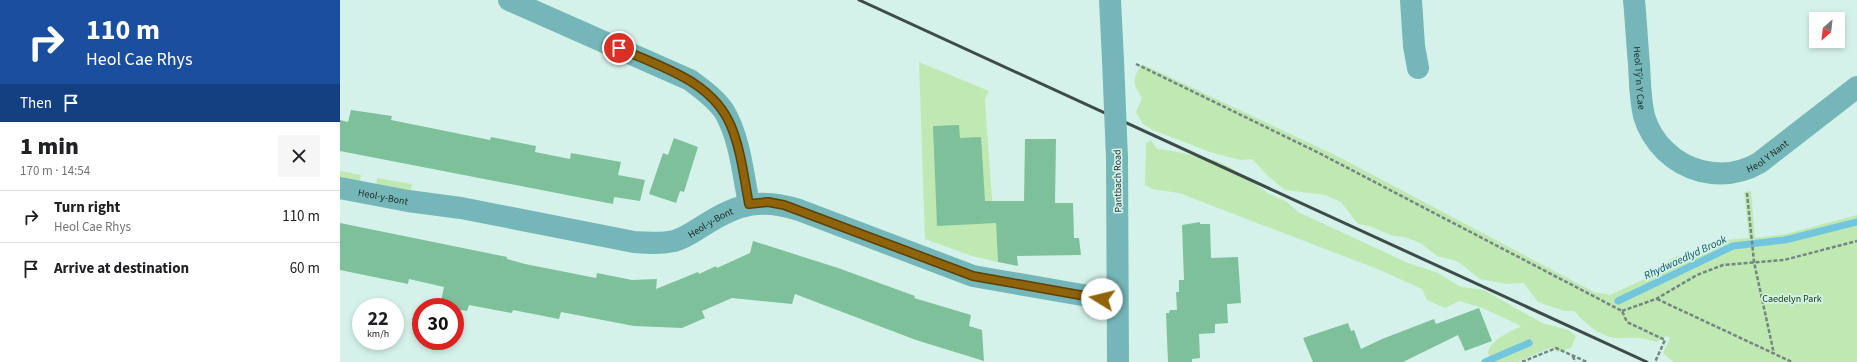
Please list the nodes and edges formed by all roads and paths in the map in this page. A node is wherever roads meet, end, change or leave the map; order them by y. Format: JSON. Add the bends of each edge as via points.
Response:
{"nodes":[{"id":1,"x":509,"y":0,"type":"edge"},
{"id":2,"x":1110,"y":0,"type":"edge"},
{"id":3,"x":1411,"y":0,"type":"edge"},
{"id":4,"x":1634,"y":0,"type":"edge"},
{"id":5,"x":1136,"y":64,"type":"dead end"},
{"id":6,"x":1418,"y":68,"type":"dead end"},
{"id":7,"x":1857,"y":87,"type":"edge"},
{"id":8,"x":1664,"y":151,"type":"joint"},
{"id":9,"x":340,"y":188,"type":"edge"},
{"id":10,"x":1747,"y":188,"type":"dead end"},
{"id":11,"x":749,"y":204,"type":"junction"},
{"id":12,"x":1857,"y":241,"type":"edge"},
{"id":13,"x":1754,"y":262,"type":"junction"},
{"id":14,"x":1656,"y":299,"type":"junction"},
{"id":15,"x":1117,"y":301,"type":"junction"},
{"id":16,"x":1622,"y":311,"type":"junction"},
{"id":17,"x":1774,"y":354,"type":"junction"},
{"id":18,"x":1573,"y":356,"type":"junction"},
{"id":19,"x":1118,"y":362,"type":"edge"},
{"id":20,"x":1522,"y":362,"type":"edge"},
{"id":21,"x":1575,"y":362,"type":"edge"},
{"id":22,"x":1587,"y":362,"type":"edge"},
{"id":23,"x":1655,"y":362,"type":"edge"},
{"id":24,"x":1792,"y":362,"type":"edge"}],
"edges":[{"from":1,"to":11,"type":"street","via":[[690,80],[709,94],[732,127]]},
{"from":2,"to":15,"type":"street","name":"Pantbach Road","bridge":true,"via":[[1117,158]]},
{"from":3,"to":6,"type":"street"},
{"from":4,"to":8,"type":"street","name":"Heol Tŷ'n Y Cae","via":[[1644,116]]},
{"from":5,"to":16,"type":"path","via":[[1319,153]]},
{"from":7,"to":8,"type":"street","name":"Heol Y Nant","via":[[1759,163],[1746,170],[1730,174],[1711,173],[1677,161]]},
{"from":9,"to":11,"type":"street","name":"Heol-y-Bont","via":[[461,208],[634,242],[657,243],[691,234],[736,208]]},
{"from":10,"to":13,"type":"path"},
{"from":11,"to":15,"type":"street","name":"Heol-y-Bont","via":[[768,202],[784,205],[973,276]]},
{"from":12,"to":13,"type":"path","via":[[1784,260]]},
{"from":13,"to":14,"type":"path","via":[[1723,265],[1697,275]]},
{"from":13,"to":17,"type":"path"},
{"from":14,"to":16,"type":"path"},
{"from":14,"to":17,"type":"path"},
{"from":15,"to":19,"type":"street","name":"Pantbach Road"},
{"from":16,"to":23,"type":"path","via":[[1627,322],[1666,340]]},
{"from":17,"to":24,"type":"path"},
{"from":18,"to":20,"type":"path","via":[[1556,348]]},
{"from":18,"to":21,"type":"path"},
{"from":18,"to":22,"type":"path"}]}
